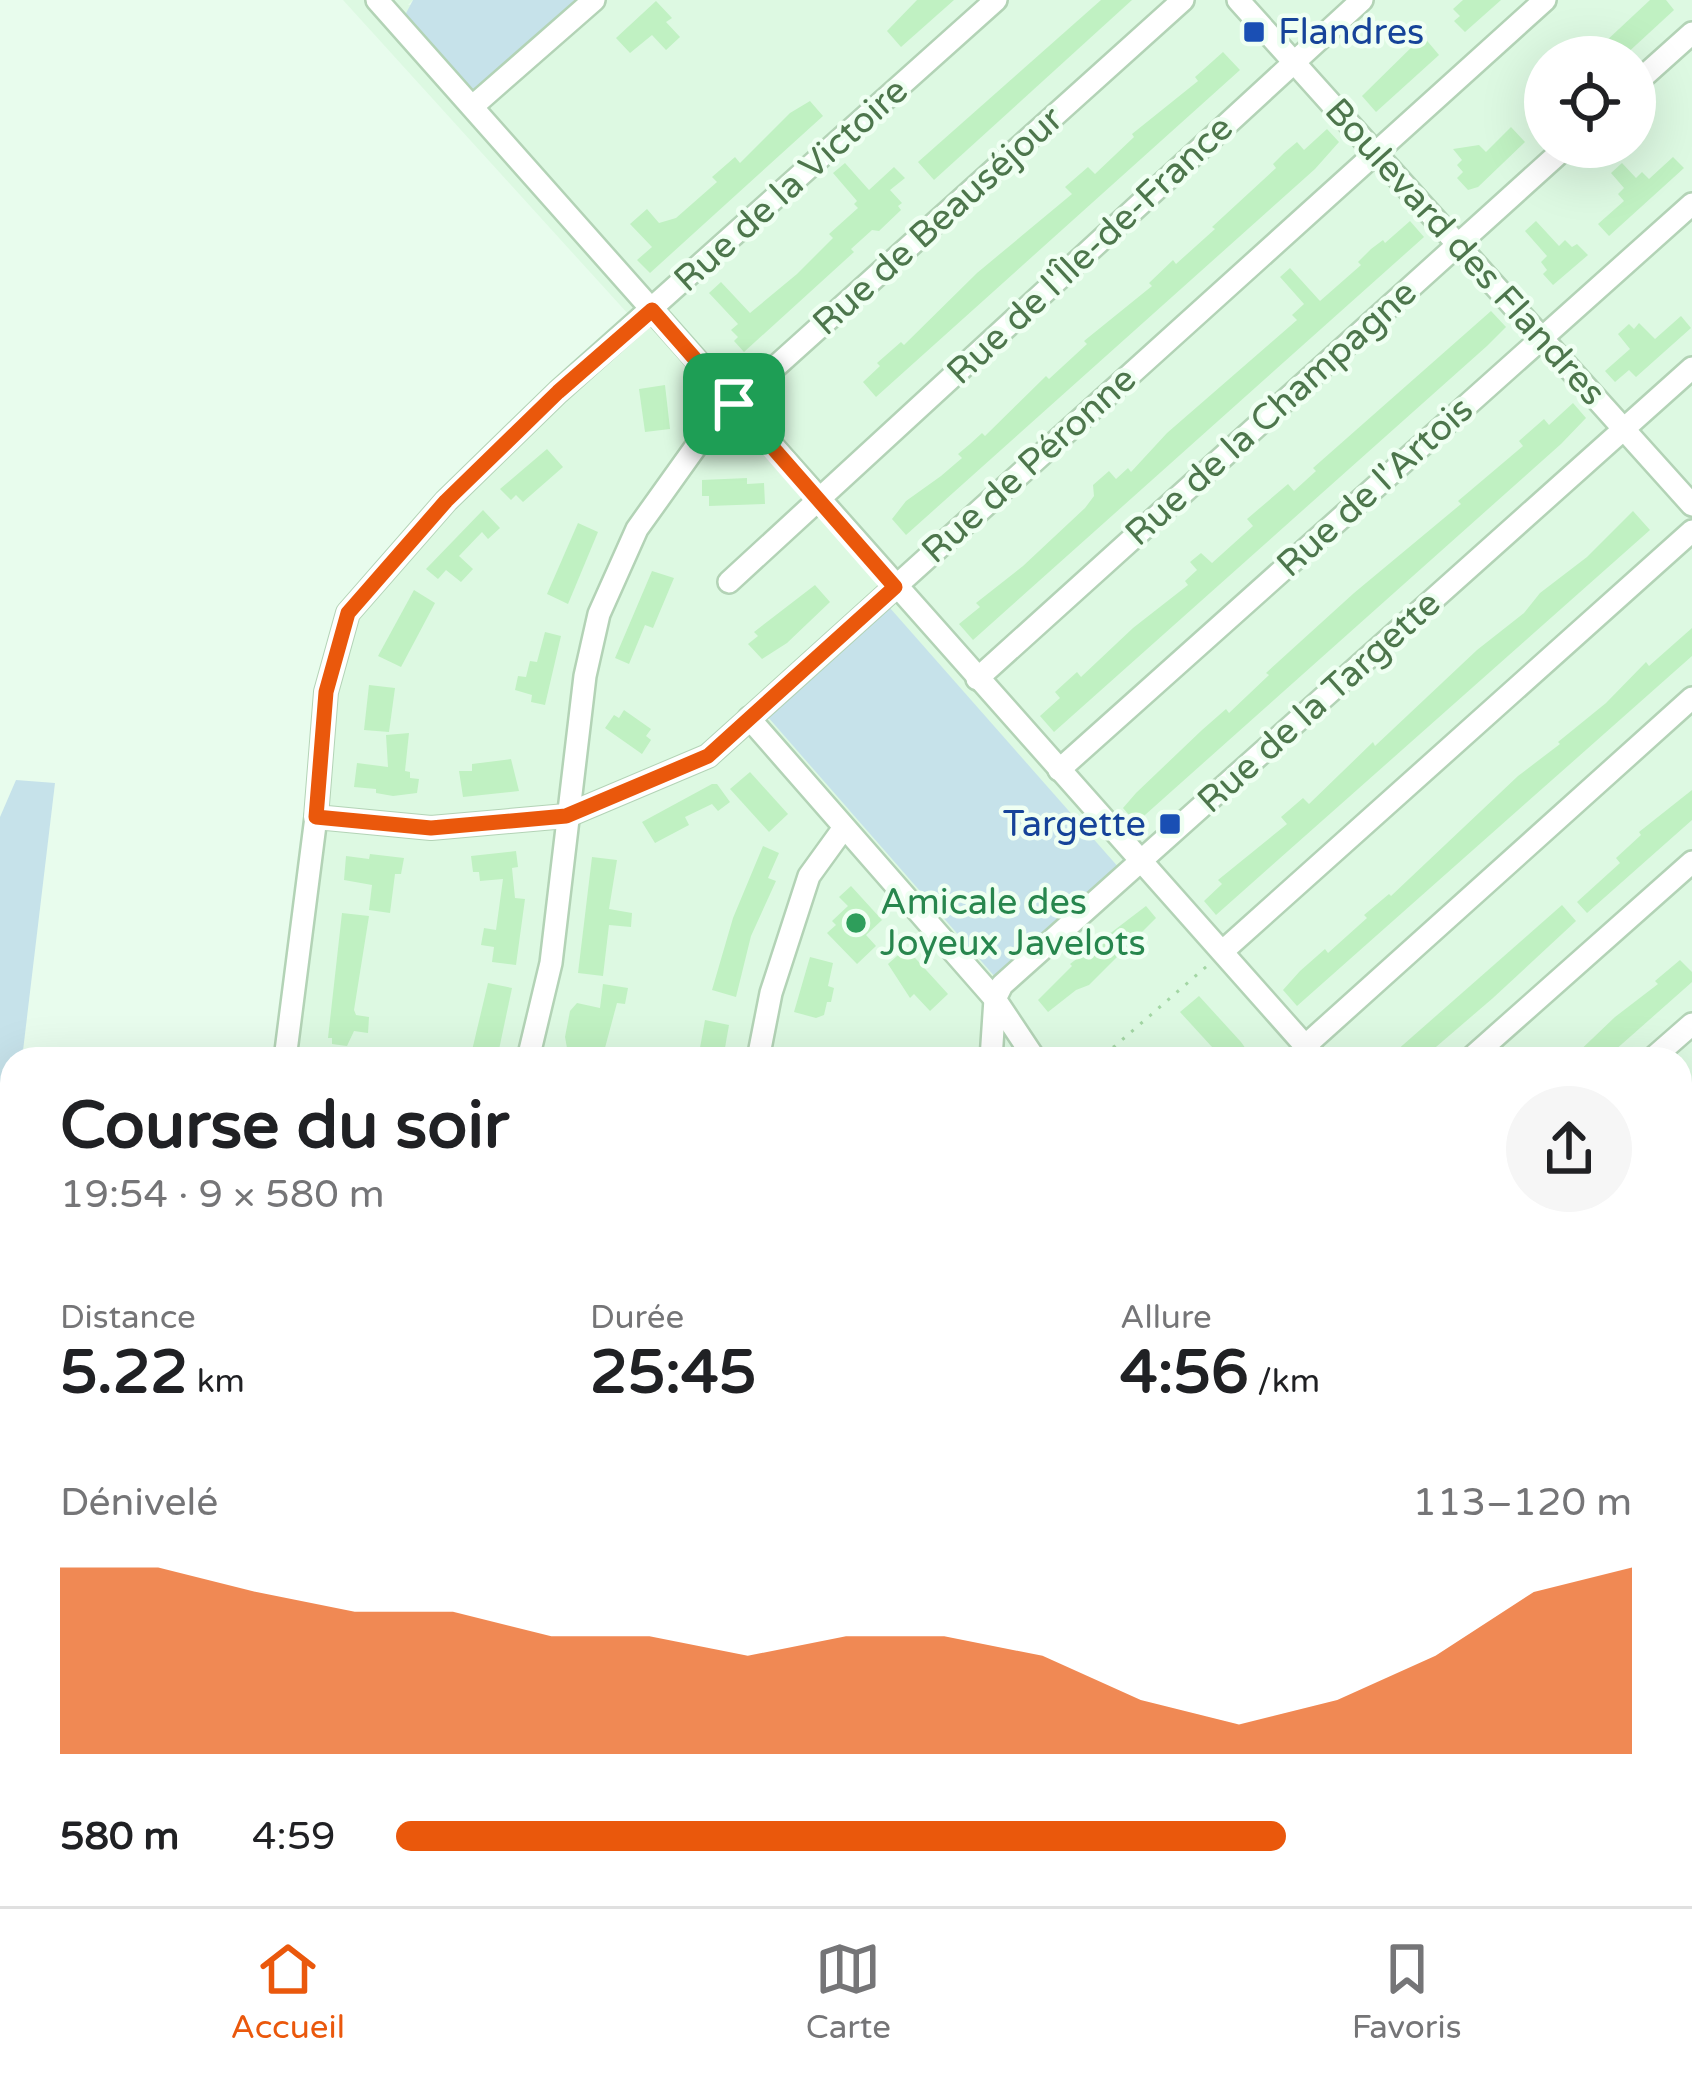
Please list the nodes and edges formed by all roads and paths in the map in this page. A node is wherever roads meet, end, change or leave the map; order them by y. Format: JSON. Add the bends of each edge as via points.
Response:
{"nodes":[{"id":1,"x":593,"y":0,"type":"edge"},
{"id":2,"x":996,"y":0,"type":"edge"},
{"id":3,"x":1183,"y":0,"type":"edge"},
{"id":4,"x":1238,"y":0,"type":"edge"},
{"id":5,"x":1363,"y":0,"type":"edge"},
{"id":6,"x":1545,"y":0,"type":"edge"},
{"id":7,"x":391,"y":5,"type":"edge"},
{"id":8,"x":1692,"y":33,"type":"edge"},
{"id":9,"x":1293,"y":62,"type":"junction"},
{"id":10,"x":1656,"y":65,"type":"edge"},
{"id":11,"x":473,"y":106,"type":"junction"},
{"id":12,"x":1374,"y":154,"type":"junction"},
{"id":13,"x":1542,"y":168,"type":"edge"},
{"id":14,"x":1692,"y":204,"type":"edge"},
{"id":15,"x":1458,"y":244,"type":"junction"},
{"id":16,"x":652,"y":310,"type":"junction"},
{"id":17,"x":1542,"y":338,"type":"junction"},
{"id":18,"x":1692,"y":368,"type":"edge"},
{"id":19,"x":734,"y":404,"type":"junction"},
{"id":20,"x":1625,"y":428,"type":"junction"},
{"id":21,"x":819,"y":501,"type":"junction"},
{"id":22,"x":1692,"y":505,"type":"edge"},
{"id":23,"x":1692,"y":531,"type":"edge"},
{"id":24,"x":729,"y":582,"type":"dead end"},
{"id":25,"x":895,"y":587,"type":"junction"},
{"id":26,"x":977,"y":680,"type":"junction"},
{"id":27,"x":1692,"y":698,"type":"edge"},
{"id":28,"x":748,"y":718,"type":"junction"},
{"id":29,"x":1058,"y":770,"type":"junction"},
{"id":30,"x":566,"y":816,"type":"junction"},
{"id":31,"x":316,"y":817,"type":"junction"},
{"id":32,"x":843,"y":830,"type":"junction"},
{"id":33,"x":1141,"y":862,"type":"junction"},
{"id":34,"x":1692,"y":862,"type":"edge"},
{"id":35,"x":1223,"y":951,"type":"junction"},
{"id":36,"x":995,"y":999,"type":"junction"},
{"id":37,"x":1692,"y":1024,"type":"edge"},
{"id":38,"x":287,"y":1047,"type":"edge"},
{"id":39,"x":531,"y":1047,"type":"edge"},
{"id":40,"x":760,"y":1047,"type":"edge"},
{"id":41,"x":992,"y":1047,"type":"edge"},
{"id":42,"x":1027,"y":1047,"type":"edge"},
{"id":43,"x":1113,"y":1047,"type":"edge"},
{"id":44,"x":1305,"y":1047,"type":"edge"},
{"id":45,"x":1318,"y":1047,"type":"edge"},
{"id":46,"x":1484,"y":1047,"type":"edge"},
{"id":47,"x":1666,"y":1047,"type":"edge"}],
"edges":[{"from":1,"to":11,"type":"street"},
{"from":2,"to":16,"type":"street","name":"Rue de la Victoire"},
{"from":3,"to":19,"type":"street","name":"Rue de Beauséjour"},
{"from":4,"to":9,"type":"street","name":"Boulevard des Flandres"},
{"from":5,"to":9,"type":"street","name":"Rue de l'Île-de-France"},
{"from":6,"to":12,"type":"street","name":"Rue de Péronne"},
{"from":7,"to":11,"type":"street"},
{"from":8,"to":10,"type":"street"},
{"from":9,"to":12,"type":"street","name":"Boulevard des Flandres"},
{"from":9,"to":21,"type":"street","name":"Rue de l'Île-de-France"},
{"from":11,"to":16,"type":"street"},
{"from":12,"to":15,"type":"street","name":"Boulevard des Flandres"},
{"from":12,"to":25,"type":"street","name":"Rue de Péronne"},
{"from":13,"to":15,"type":"street","name":"Rue de la Champagne"},
{"from":14,"to":17,"type":"street","name":"Rue de l'Artois"},
{"from":15,"to":17,"type":"street","name":"Boulevard des Flandres"},
{"from":15,"to":26,"type":"street","name":"Rue de la Champagne"},
{"from":16,"to":19,"type":"street"},
{"from":16,"to":31,"type":"street","name":"Rue de la Victoire","via":[[446,501],[348,613],[326,692]]},
{"from":17,"to":20,"type":"street","name":"Boulevard des Flandres"},
{"from":17,"to":29,"type":"street","name":"Rue de l'Artois"},
{"from":18,"to":20,"type":"street","name":"Rue de la Targette"},
{"from":19,"to":21,"type":"street"},
{"from":19,"to":30,"type":"street","name":"Rue de Beauséjour","via":[[637,529],[599,614]]},
{"from":20,"to":22,"type":"street","name":"Boulevard des Flandres"},
{"from":20,"to":33,"type":"street","name":"Rue de la Targette"},
{"from":21,"to":24,"type":"street","name":"Rue de l'Île-de-France"},
{"from":21,"to":25,"type":"street"},
{"from":23,"to":35,"type":"street"},
{"from":25,"to":26,"type":"street"},
{"from":25,"to":28,"type":"street","name":"Rue de Péronne"},
{"from":26,"to":29,"type":"street"},
{"from":27,"to":45,"type":"street"},
{"from":28,"to":30,"type":"street","name":"Rue de Péronne","via":[[708,756]]},
{"from":28,"to":32,"type":"street"},
{"from":29,"to":33,"type":"street"},
{"from":30,"to":31,"type":"street","name":"Rue de Péronne","via":[[431,828]]},
{"from":30,"to":39,"type":"street","name":"Rue de Beauséjour","via":[[551,963]]},
{"from":31,"to":38,"type":"street","name":"Rue de la Victoire"},
{"from":32,"to":36,"type":"street"},
{"from":32,"to":40,"type":"street","via":[[809,876]]},
{"from":33,"to":35,"type":"street"},
{"from":33,"to":36,"type":"street","name":"Rue de la Targette"},
{"from":34,"to":46,"type":"street"},
{"from":35,"to":43,"type":"path"},
{"from":35,"to":44,"type":"street"},
{"from":36,"to":41,"type":"street"},
{"from":36,"to":42,"type":"street"},
{"from":37,"to":47,"type":"street"}]}
